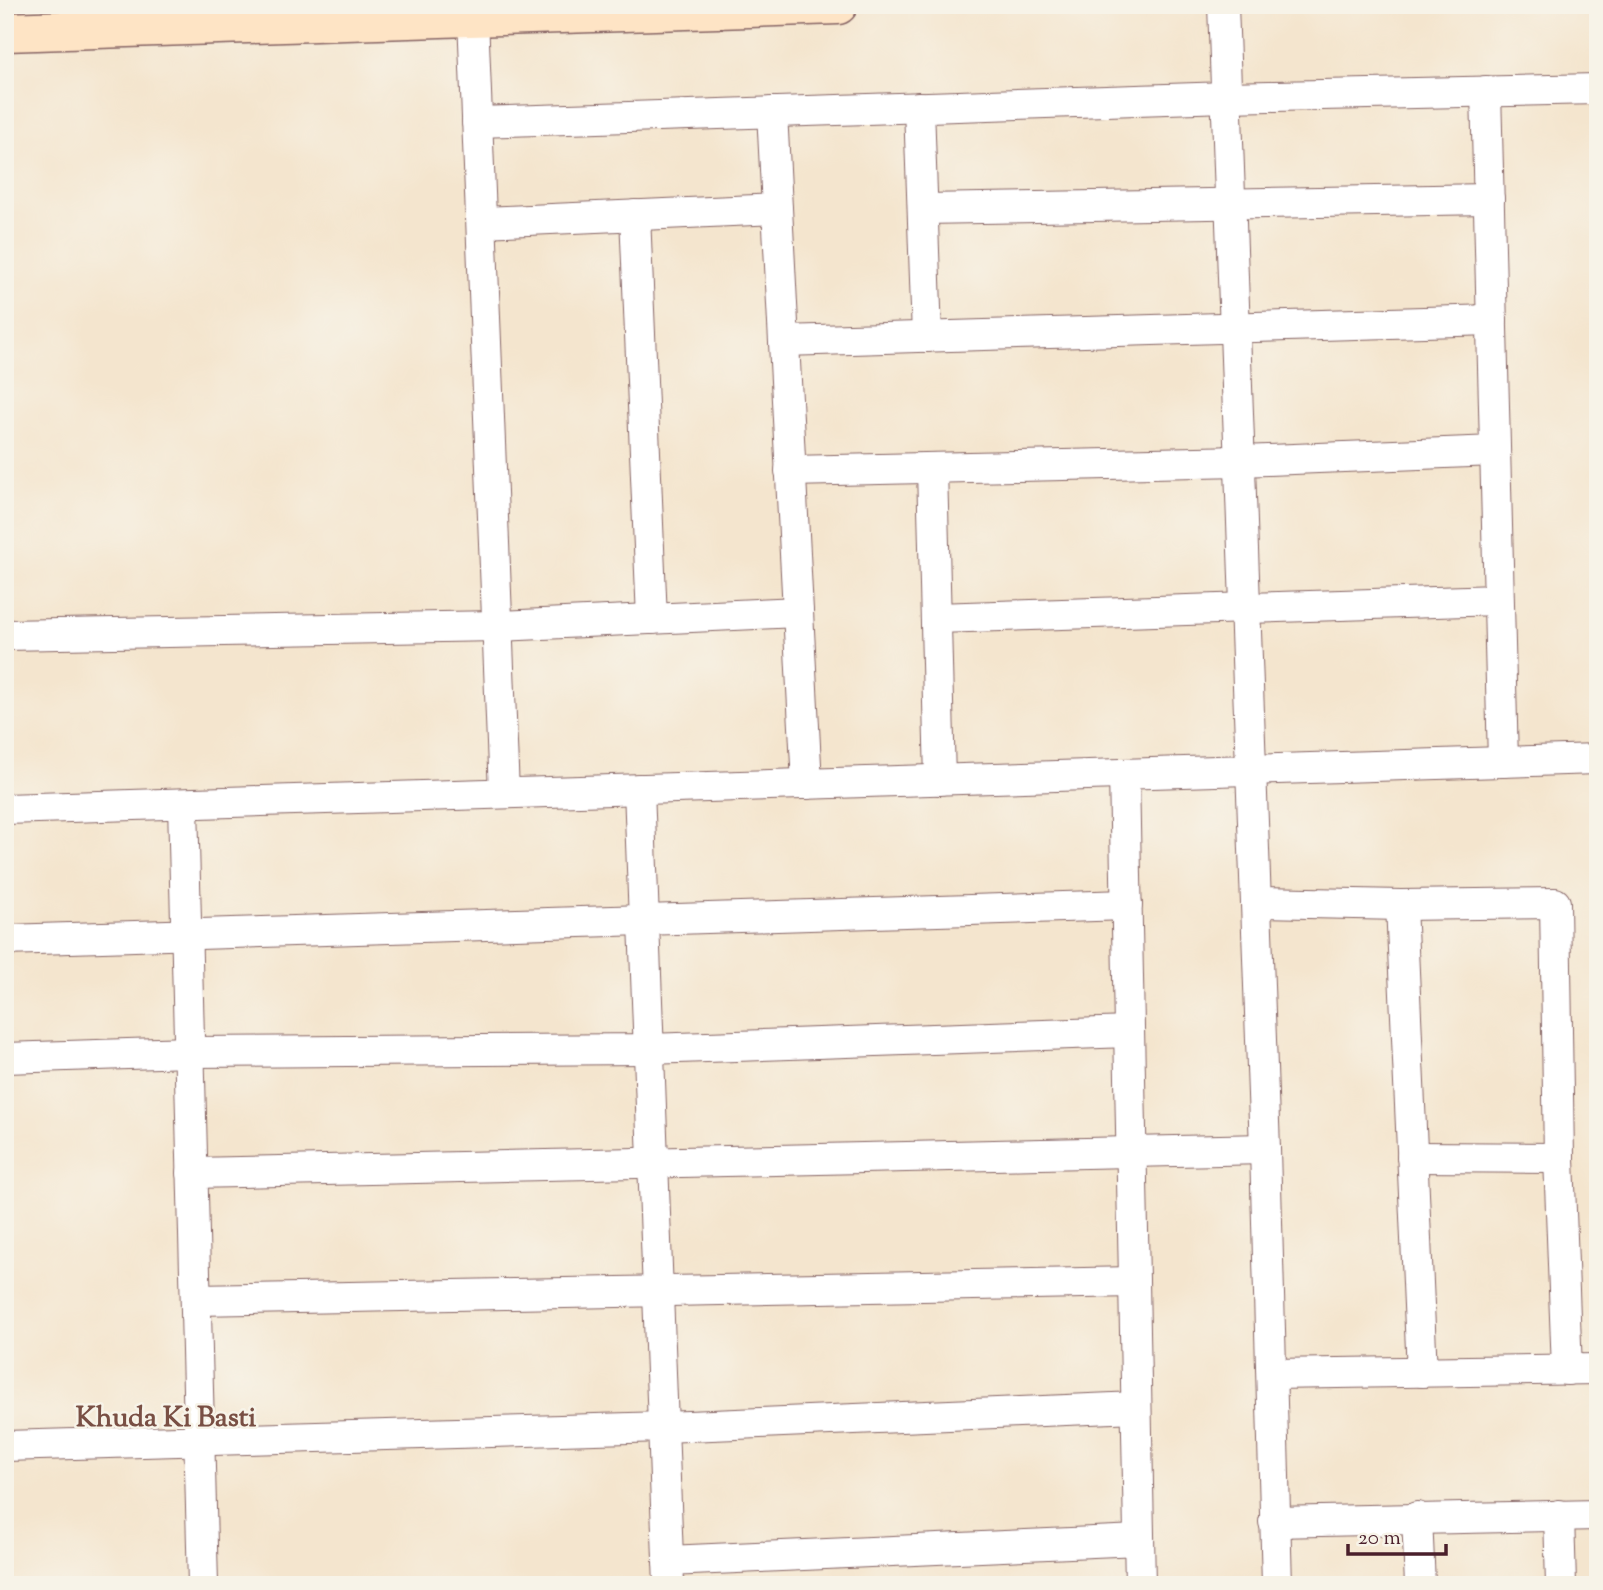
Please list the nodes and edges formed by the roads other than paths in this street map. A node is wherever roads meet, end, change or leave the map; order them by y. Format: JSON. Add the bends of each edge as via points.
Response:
{"nodes":[{"id":1,"x":838,"y":5,"type":"edge"},
{"id":2,"x":1223,"y":5,"type":"edge"},
{"id":3,"x":473,"y":17,"type":"junction"},
{"id":4,"x":5,"y":32,"type":"edge"},
{"id":5,"x":1598,"y":89,"type":"edge"},
{"id":6,"x":1486,"y":91,"type":"junction"},
{"id":7,"x":1227,"y":97,"type":"junction"},
{"id":8,"x":919,"y":107,"type":"junction"},
{"id":9,"x":772,"y":112,"type":"junction"},
{"id":10,"x":477,"y":121,"type":"junction"},
{"id":11,"x":1489,"y":198,"type":"junction"},
{"id":12,"x":1231,"y":203,"type":"junction"},
{"id":13,"x":777,"y":209,"type":"junction"},
{"id":14,"x":923,"y":209,"type":"junction"},
{"id":15,"x":635,"y":215,"type":"junction"},
{"id":16,"x":482,"y":222,"type":"junction"},
{"id":17,"x":1492,"y":320,"type":"junction"},
{"id":18,"x":1236,"y":328,"type":"junction"},
{"id":19,"x":927,"y":337,"type":"junction"},
{"id":20,"x":784,"y":341,"type":"junction"},
{"id":21,"x":1495,"y":451,"type":"junction"},
{"id":22,"x":1241,"y":461,"type":"junction"},
{"id":23,"x":932,"y":468,"type":"junction"},
{"id":24,"x":790,"y":471,"type":"junction"},
{"id":25,"x":1498,"y":600,"type":"junction"},
{"id":26,"x":1247,"y":608,"type":"junction"},
{"id":27,"x":798,"y":612,"type":"junction"},
{"id":28,"x":936,"y":618,"type":"junction"},
{"id":29,"x":652,"y":619,"type":"junction"},
{"id":30,"x":498,"y":626,"type":"junction"},
{"id":31,"x":5,"y":635,"type":"edge"},
{"id":32,"x":1598,"y":759,"type":"edge"},
{"id":33,"x":1503,"y":762,"type":"junction"},
{"id":34,"x":1252,"y":770,"type":"junction"},
{"id":35,"x":1124,"y":774,"type":"junction"},
{"id":36,"x":940,"y":780,"type":"junction"},
{"id":37,"x":807,"y":784,"type":"junction"},
{"id":38,"x":639,"y":789,"type":"junction"},
{"id":39,"x":505,"y":793,"type":"junction"},
{"id":40,"x":183,"y":804,"type":"junction"},
{"id":41,"x":5,"y":809,"type":"edge"},
{"id":42,"x":1257,"y":902,"type":"junction"},
{"id":43,"x":1127,"y":905,"type":"junction"},
{"id":44,"x":1401,"y":905,"type":"junction"},
{"id":45,"x":644,"y":920,"type":"junction"},
{"id":46,"x":186,"y":934,"type":"junction"},
{"id":47,"x":5,"y":940,"type":"edge"},
{"id":48,"x":1129,"y":1032,"type":"junction"},
{"id":49,"x":649,"y":1049,"type":"junction"},
{"id":50,"x":189,"y":1052,"type":"junction"},
{"id":51,"x":5,"y":1058,"type":"edge"},
{"id":52,"x":1265,"y":1149,"type":"junction"},
{"id":53,"x":1131,"y":1151,"type":"junction"},
{"id":54,"x":1412,"y":1157,"type":"junction"},
{"id":55,"x":1559,"y":1158,"type":"junction"},
{"id":56,"x":654,"y":1162,"type":"junction"},
{"id":57,"x":192,"y":1173,"type":"junction"},
{"id":58,"x":1134,"y":1282,"type":"junction"},
{"id":59,"x":659,"y":1291,"type":"junction"},
{"id":60,"x":196,"y":1300,"type":"junction"},
{"id":61,"x":1598,"y":1369,"type":"edge"},
{"id":62,"x":1567,"y":1370,"type":"junction"},
{"id":63,"x":1422,"y":1372,"type":"junction"},
{"id":64,"x":1272,"y":1374,"type":"junction"},
{"id":65,"x":1136,"y":1407,"type":"junction"},
{"id":66,"x":664,"y":1427,"type":"junction"},
{"id":67,"x":199,"y":1440,"type":"junction"},
{"id":68,"x":5,"y":1446,"type":"edge"},
{"id":69,"x":1559,"y":1515,"type":"junction"},
{"id":70,"x":1598,"y":1515,"type":"edge"},
{"id":71,"x":1417,"y":1517,"type":"junction"},
{"id":72,"x":1274,"y":1522,"type":"junction"},
{"id":73,"x":1139,"y":1540,"type":"junction"},
{"id":74,"x":669,"y":1573,"type":"edge"},
{"id":75,"x":203,"y":1585,"type":"edge"},
{"id":76,"x":1140,"y":1585,"type":"edge"},
{"id":77,"x":1277,"y":1585,"type":"edge"},
{"id":78,"x":1420,"y":1585,"type":"edge"},
{"id":79,"x":1561,"y":1585,"type":"edge"}],
"edges":[{"from":1,"to":3,"type":"main road"},
{"from":2,"to":7,"type":"street"},
{"from":3,"to":4,"type":"main road"},
{"from":3,"to":10,"type":"street"},
{"from":5,"to":6,"type":"street"},
{"from":6,"to":7,"type":"street"},
{"from":6,"to":11,"type":"street"},
{"from":7,"to":8,"type":"street"},
{"from":7,"to":12,"type":"street"},
{"from":8,"to":9,"type":"street"},
{"from":8,"to":14,"type":"street"},
{"from":9,"to":10,"type":"street"},
{"from":9,"to":13,"type":"street"},
{"from":10,"to":16,"type":"street"},
{"from":11,"to":12,"type":"street"},
{"from":11,"to":17,"type":"street"},
{"from":12,"to":14,"type":"street"},
{"from":12,"to":18,"type":"street"},
{"from":13,"to":15,"type":"street"},
{"from":13,"to":20,"type":"street"},
{"from":14,"to":19,"type":"street"},
{"from":15,"to":16,"type":"street"},
{"from":15,"to":29,"type":"street"},
{"from":16,"to":30,"type":"street"},
{"from":17,"to":18,"type":"street"},
{"from":17,"to":21,"type":"street"},
{"from":18,"to":19,"type":"street"},
{"from":18,"to":22,"type":"street"},
{"from":19,"to":20,"type":"street"},
{"from":20,"to":24,"type":"street"},
{"from":21,"to":22,"type":"street"},
{"from":21,"to":25,"type":"street"},
{"from":22,"to":23,"type":"street"},
{"from":22,"to":26,"type":"street"},
{"from":23,"to":24,"type":"street"},
{"from":23,"to":28,"type":"street"},
{"from":24,"to":27,"type":"street"},
{"from":25,"to":26,"type":"street"},
{"from":25,"to":33,"type":"street"},
{"from":26,"to":28,"type":"street"},
{"from":26,"to":34,"type":"street"},
{"from":27,"to":29,"type":"street"},
{"from":27,"to":37,"type":"street"},
{"from":28,"to":36,"type":"street"},
{"from":29,"to":30,"type":"street"},
{"from":30,"to":31,"type":"street"},
{"from":30,"to":39,"type":"street"},
{"from":32,"to":33,"type":"street"},
{"from":33,"to":34,"type":"street"},
{"from":34,"to":35,"type":"street"},
{"from":34,"to":42,"type":"street"},
{"from":35,"to":36,"type":"street"},
{"from":35,"to":43,"type":"street"},
{"from":36,"to":37,"type":"street"},
{"from":37,"to":38,"type":"street"},
{"from":38,"to":39,"type":"street"},
{"from":38,"to":45,"type":"street"},
{"from":39,"to":40,"type":"street"},
{"from":40,"to":41,"type":"street"},
{"from":40,"to":46,"type":"street"},
{"from":42,"to":44,"type":"street"},
{"from":42,"to":52,"type":"street"},
{"from":43,"to":45,"type":"street"},
{"from":43,"to":48,"type":"street"},
{"from":44,"to":54,"type":"street"},
{"from":44,"to":55,"type":"street","via":[[1555,903]]},
{"from":45,"to":46,"type":"street"},
{"from":45,"to":49,"type":"street"},
{"from":46,"to":47,"type":"street"},
{"from":46,"to":50,"type":"street"},
{"from":48,"to":49,"type":"street"},
{"from":48,"to":53,"type":"street"},
{"from":49,"to":50,"type":"street"},
{"from":49,"to":56,"type":"street"},
{"from":50,"to":51,"type":"street"},
{"from":50,"to":57,"type":"street"},
{"from":52,"to":53,"type":"street"},
{"from":52,"to":64,"type":"street"},
{"from":53,"to":56,"type":"street"},
{"from":53,"to":58,"type":"street"},
{"from":54,"to":55,"type":"street"},
{"from":54,"to":63,"type":"street"},
{"from":55,"to":62,"type":"street"},
{"from":56,"to":57,"type":"street"},
{"from":56,"to":59,"type":"street"},
{"from":57,"to":60,"type":"street"},
{"from":58,"to":59,"type":"street"},
{"from":58,"to":65,"type":"street"},
{"from":59,"to":60,"type":"street"},
{"from":59,"to":66,"type":"street"},
{"from":60,"to":67,"type":"street"},
{"from":61,"to":62,"type":"street"},
{"from":62,"to":63,"type":"street"},
{"from":63,"to":64,"type":"street"},
{"from":64,"to":72,"type":"street"},
{"from":65,"to":66,"type":"street"},
{"from":65,"to":73,"type":"street"},
{"from":66,"to":67,"type":"street"},
{"from":66,"to":74,"type":"street"},
{"from":67,"to":68,"type":"street"},
{"from":67,"to":75,"type":"street"},
{"from":69,"to":70,"type":"street"},
{"from":69,"to":71,"type":"street"},
{"from":69,"to":79,"type":"street"},
{"from":71,"to":72,"type":"street"},
{"from":71,"to":78,"type":"street"},
{"from":72,"to":77,"type":"street"},
{"from":73,"to":74,"type":"street"},
{"from":73,"to":76,"type":"street"}]}
